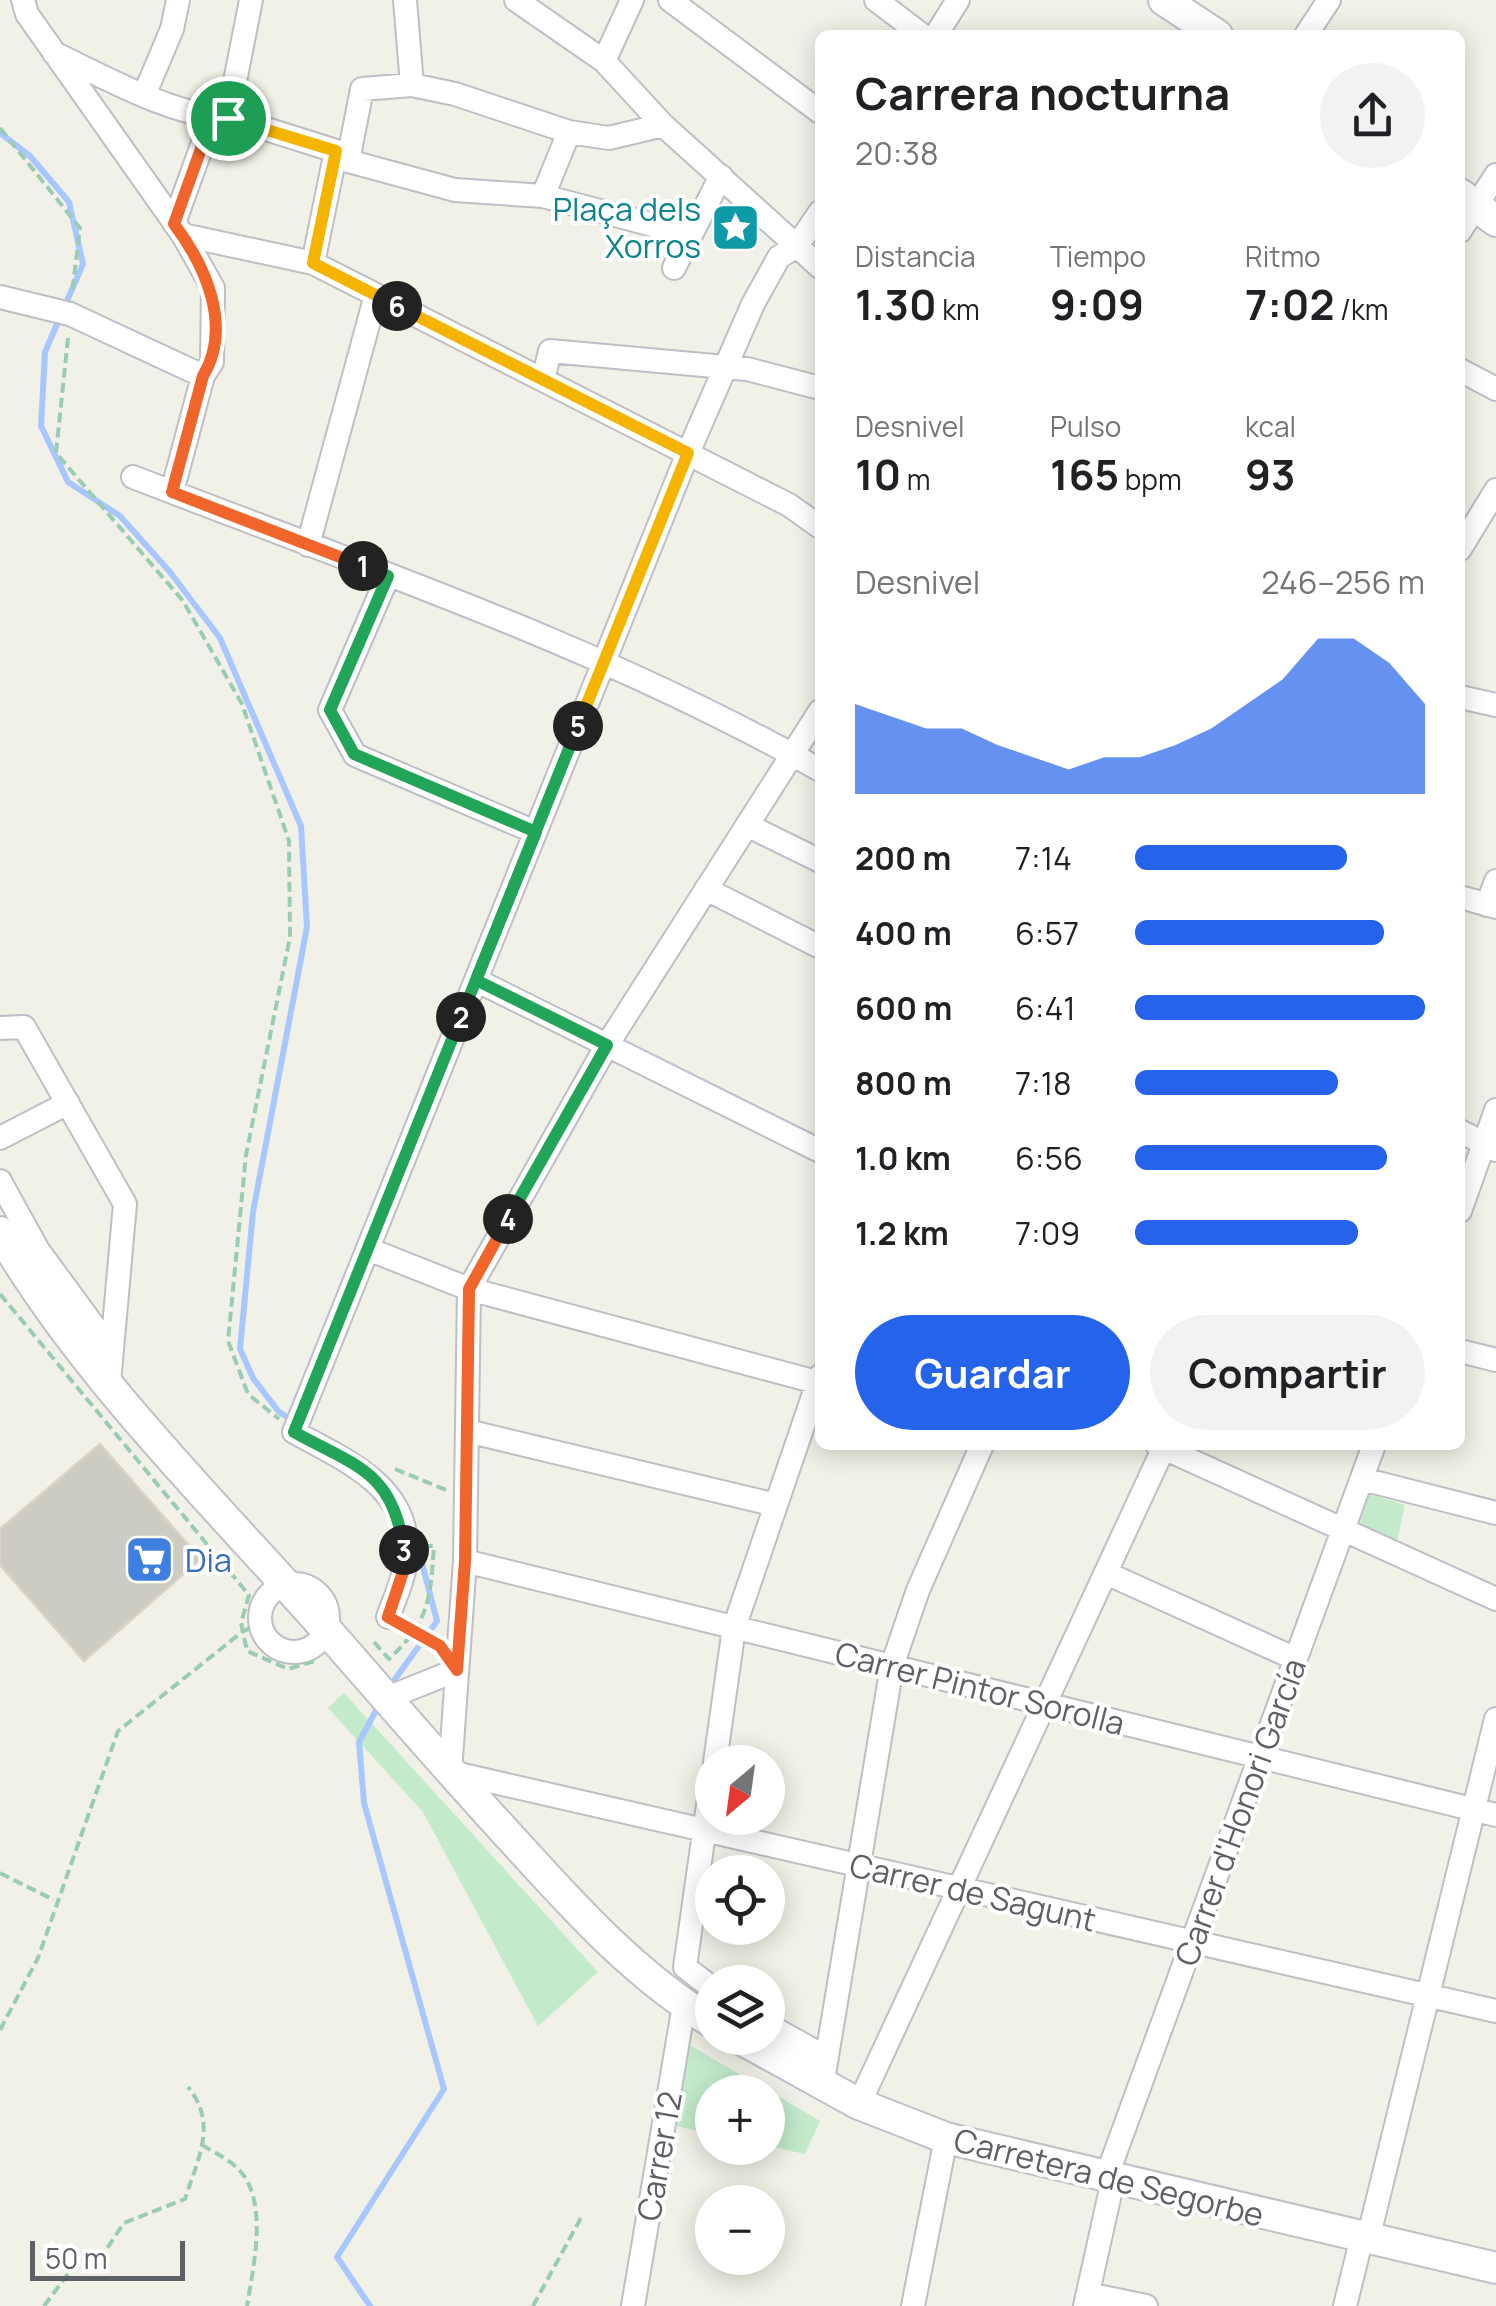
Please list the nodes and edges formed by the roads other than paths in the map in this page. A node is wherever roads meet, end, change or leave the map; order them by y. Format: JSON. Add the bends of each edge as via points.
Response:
{"nodes":[{"id":1,"x":23,"y":0,"type":"edge"},
{"id":2,"x":178,"y":0,"type":"edge"},
{"id":3,"x":251,"y":0,"type":"edge"},
{"id":4,"x":405,"y":0,"type":"edge"},
{"id":5,"x":516,"y":0,"type":"edge"},
{"id":6,"x":632,"y":0,"type":"edge"},
{"id":7,"x":670,"y":0,"type":"edge"},
{"id":8,"x":876,"y":0,"type":"edge"},
{"id":9,"x":958,"y":0,"type":"edge"},
{"id":10,"x":1164,"y":0,"type":"edge"},
{"id":11,"x":1329,"y":0,"type":"edge"},
{"id":12,"x":915,"y":30,"type":"edge"},
{"id":13,"x":939,"y":30,"type":"edge"},
{"id":14,"x":1209,"y":30,"type":"edge"},
{"id":15,"x":1309,"y":30,"type":"edge"},
{"id":16,"x":54,"y":53,"type":"junction"},
{"id":17,"x":604,"y":61,"type":"junction"},
{"id":18,"x":412,"y":85,"type":"junction"},
{"id":19,"x":146,"y":94,"type":"junction"},
{"id":20,"x":815,"y":108,"type":"edge"},
{"id":21,"x":220,"y":118,"type":"junction"},
{"id":22,"x":663,"y":125,"type":"junction"},
{"id":23,"x":570,"y":132,"type":"junction"},
{"id":24,"x":342,"y":156,"type":"junction"},
{"id":25,"x":714,"y":170,"type":"junction"},
{"id":26,"x":1496,"y":176,"type":"edge"},
{"id":27,"x":542,"y":196,"type":"junction"},
{"id":28,"x":1478,"y":207,"type":"edge"},
{"id":29,"x":815,"y":220,"type":"edge"},
{"id":30,"x":178,"y":229,"type":"junction"},
{"id":31,"x":691,"y":235,"type":"junction"},
{"id":32,"x":798,"y":246,"type":"junction"},
{"id":33,"x":815,"y":261,"type":"edge"},
{"id":34,"x":313,"y":263,"type":"junction"},
{"id":35,"x":674,"y":268,"type":"dead end"},
{"id":36,"x":376,"y":295,"type":"junction"},
{"id":37,"x":0,"y":298,"type":"edge"},
{"id":38,"x":726,"y":367,"type":"junction"},
{"id":39,"x":1465,"y":372,"type":"edge"},
{"id":40,"x":203,"y":376,"type":"junction"},
{"id":41,"x":543,"y":380,"type":"junction"},
{"id":42,"x":815,"y":387,"type":"edge"},
{"id":43,"x":1496,"y":388,"type":"edge"},
{"id":44,"x":688,"y":453,"type":"junction"},
{"id":45,"x":133,"y":477,"type":"dead end"},
{"id":46,"x":1496,"y":490,"type":"edge"},
{"id":47,"x":172,"y":492,"type":"junction"},
{"id":48,"x":815,"y":523,"type":"edge"},
{"id":49,"x":1465,"y":540,"type":"edge"},
{"id":50,"x":308,"y":545,"type":"junction"},
{"id":51,"x":388,"y":576,"type":"junction"},
{"id":52,"x":604,"y":660,"type":"junction"},
{"id":53,"x":1465,"y":698,"type":"edge"},
{"id":54,"x":1496,"y":705,"type":"edge"},
{"id":55,"x":815,"y":720,"type":"edge"},
{"id":56,"x":792,"y":754,"type":"junction"},
{"id":57,"x":815,"y":767,"type":"edge"},
{"id":58,"x":747,"y":825,"type":"junction"},
{"id":59,"x":536,"y":832,"type":"junction"},
{"id":60,"x":815,"y":859,"type":"edge"},
{"id":61,"x":1496,"y":880,"type":"edge"},
{"id":62,"x":706,"y":889,"type":"junction"},
{"id":63,"x":1465,"y":898,"type":"edge"},
{"id":64,"x":1491,"y":906,"type":"edge"},
{"id":65,"x":815,"y":944,"type":"edge"},
{"id":66,"x":476,"y":980,"type":"junction"},
{"id":67,"x":0,"y":1028,"type":"edge"},
{"id":68,"x":607,"y":1045,"type":"junction"},
{"id":69,"x":68,"y":1103,"type":"junction"},
{"id":70,"x":1496,"y":1110,"type":"edge"},
{"id":71,"x":1465,"y":1132,"type":"edge"},
{"id":72,"x":0,"y":1138,"type":"edge"},
{"id":73,"x":1492,"y":1145,"type":"edge"},
{"id":74,"x":815,"y":1149,"type":"edge"},
{"id":75,"x":0,"y":1181,"type":"edge"},
{"id":76,"x":1465,"y":1201,"type":"edge"},
{"id":77,"x":0,"y":1232,"type":"edge"},
{"id":78,"x":368,"y":1249,"type":"junction"},
{"id":79,"x":469,"y":1289,"type":"junction"},
{"id":80,"x":112,"y":1351,"type":"junction"},
{"id":81,"x":1465,"y":1352,"type":"edge"},
{"id":82,"x":1496,"y":1360,"type":"edge"},
{"id":83,"x":815,"y":1379,"type":"edge"},
{"id":84,"x":108,"y":1383,"type":"junction"},
{"id":85,"x":815,"y":1392,"type":"edge"},
{"id":86,"x":467,"y":1431,"type":"junction"},
{"id":87,"x":980,"y":1450,"type":"edge"},
{"id":88,"x":1160,"y":1450,"type":"edge"},
{"id":89,"x":1171,"y":1450,"type":"edge"},
{"id":90,"x":1372,"y":1450,"type":"edge"},
{"id":91,"x":1362,"y":1480,"type":"junction"},
{"id":92,"x":776,"y":1505,"type":"junction"},
{"id":93,"x":1496,"y":1513,"type":"edge"},
{"id":94,"x":1343,"y":1530,"type":"junction"},
{"id":95,"x":465,"y":1561,"type":"junction"},
{"id":96,"x":1106,"y":1573,"type":"junction"},
{"id":97,"x":287,"y":1586,"type":"junction"},
{"id":98,"x":1496,"y":1599,"type":"edge"},
{"id":99,"x":388,"y":1617,"type":"road end"},
{"id":100,"x":734,"y":1628,"type":"junction"},
{"id":101,"x":324,"y":1644,"type":"junction"},
{"id":102,"x":1296,"y":1659,"type":"junction"},
{"id":103,"x":892,"y":1666,"type":"junction"},
{"id":104,"x":457,"y":1670,"type":"junction"},
{"id":105,"x":386,"y":1698,"type":"junction"},
{"id":106,"x":1044,"y":1704,"type":"junction"},
{"id":107,"x":1496,"y":1719,"type":"edge"},
{"id":108,"x":717,"y":1745,"type":"edge"},
{"id":109,"x":1260,"y":1757,"type":"junction"},
{"id":110,"x":450,"y":1772,"type":"junction"},
{"id":111,"x":1485,"y":1812,"type":"edge"},
{"id":112,"x":695,"y":1829,"type":"edge"},
{"id":113,"x":704,"y":1835,"type":"edge"},
{"id":114,"x":722,"y":1835,"type":"edge"},
{"id":115,"x":858,"y":1866,"type":"junction"},
{"id":116,"x":959,"y":1888,"type":"junction"},
{"id":117,"x":1193,"y":1942,"type":"junction"},
{"id":118,"x":695,"y":1975,"type":"edge"},
{"id":119,"x":1428,"y":1996,"type":"junction"},
{"id":120,"x":684,"y":2005,"type":"junction"},
{"id":121,"x":1496,"y":2011,"type":"edge"},
{"id":122,"x":695,"y":2012,"type":"edge"},
{"id":123,"x":785,"y":2039,"type":"edge"},
{"id":124,"x":782,"y":2055,"type":"edge"},
{"id":125,"x":824,"y":2072,"type":"junction"},
{"id":126,"x":858,"y":2104,"type":"junction"},
{"id":127,"x":946,"y":2138,"type":"junction"},
{"id":128,"x":1110,"y":2179,"type":"junction"},
{"id":129,"x":1365,"y":2238,"type":"junction"},
{"id":130,"x":1496,"y":2268,"type":"edge"},
{"id":131,"x":1086,"y":2300,"type":"edge"},
{"id":132,"x":633,"y":2306,"type":"edge"},
{"id":133,"x":913,"y":2306,"type":"edge"},
{"id":134,"x":1146,"y":2306,"type":"edge"},
{"id":135,"x":1345,"y":2306,"type":"edge"}],
"edges":[{"from":1,"to":16,"type":"street"},
{"from":2,"to":19,"type":"street"},
{"from":3,"to":21,"type":"street"},
{"from":4,"to":18,"type":"street"},
{"from":5,"to":17,"type":"street"},
{"from":6,"to":17,"type":"street"},
{"from":7,"to":20,"type":"street"},
{"from":8,"to":12,"type":"street"},
{"from":9,"to":13,"type":"street"},
{"from":10,"to":14,"type":"street"},
{"from":11,"to":15,"type":"street"},
{"from":16,"to":19,"type":"street"},
{"from":16,"to":30,"type":"street"},
{"from":17,"to":22,"type":"street"},
{"from":18,"to":23,"type":"street"},
{"from":18,"to":24,"type":"street","via":[[362,90]]},
{"from":19,"to":21,"type":"street"},
{"from":21,"to":24,"type":"street"},
{"from":21,"to":30,"type":"street"},
{"from":22,"to":23,"type":"street","via":[[609,138]]},
{"from":22,"to":25,"type":"street"},
{"from":23,"to":27,"type":"street"},
{"from":24,"to":27,"type":"street","via":[[455,190]]},
{"from":24,"to":34,"type":"street"},
{"from":25,"to":31,"type":"street"},
{"from":25,"to":32,"type":"street"},
{"from":26,"to":28,"type":"street"},
{"from":27,"to":31,"type":"street"},
{"from":29,"to":32,"type":"street"},
{"from":30,"to":34,"type":"street"},
{"from":30,"to":40,"type":"street","via":[[214,288],[212,362]]},
{"from":31,"to":35,"type":"street"},
{"from":32,"to":33,"type":"street"},
{"from":32,"to":38,"type":"street","via":[[779,257]]},
{"from":34,"to":36,"type":"street"},
{"from":36,"to":41,"type":"street"},
{"from":36,"to":50,"type":"street"},
{"from":37,"to":40,"type":"street","via":[[70,314]]},
{"from":38,"to":41,"type":"street","via":[[550,351]]},
{"from":38,"to":42,"type":"street"},
{"from":38,"to":44,"type":"street"},
{"from":39,"to":43,"type":"street"},
{"from":40,"to":47,"type":"street"},
{"from":41,"to":44,"type":"street"},
{"from":44,"to":48,"type":"street"},
{"from":44,"to":52,"type":"street"},
{"from":45,"to":47,"type":"street"},
{"from":46,"to":49,"type":"street"},
{"from":47,"to":50,"type":"street"},
{"from":50,"to":51,"type":"street"},
{"from":51,"to":52,"type":"street"},
{"from":51,"to":59,"type":"street","via":[[330,710],[354,754]]},
{"from":52,"to":56,"type":"street"},
{"from":52,"to":59,"type":"street"},
{"from":53,"to":54,"type":"street"},
{"from":55,"to":56,"type":"street"},
{"from":56,"to":57,"type":"street"},
{"from":56,"to":58,"type":"street"},
{"from":58,"to":60,"type":"street"},
{"from":58,"to":62,"type":"street"},
{"from":59,"to":66,"type":"street"},
{"from":61,"to":64,"type":"street"},
{"from":62,"to":65,"type":"street"},
{"from":62,"to":68,"type":"street"},
{"from":63,"to":64,"type":"street"},
{"from":66,"to":68,"type":"street"},
{"from":66,"to":78,"type":"street"},
{"from":67,"to":69,"type":"street","via":[[24,1028]]},
{"from":68,"to":74,"type":"street"},
{"from":68,"to":79,"type":"street"},
{"from":69,"to":72,"type":"street"},
{"from":69,"to":80,"type":"street","via":[[125,1204]]},
{"from":70,"to":73,"type":"street"},
{"from":71,"to":73,"type":"street"},
{"from":73,"to":76,"type":"street"},
{"from":75,"to":80,"type":"street","via":[[38,1250]]},
{"from":77,"to":84,"type":"street"},
{"from":78,"to":79,"type":"street"},
{"from":78,"to":99,"type":"street","via":[[294,1432],[378,1481],[399,1512],[406,1563]]},
{"from":79,"to":83,"type":"street"},
{"from":79,"to":86,"type":"street"},
{"from":80,"to":84,"type":"street"},
{"from":81,"to":82,"type":"street"},
{"from":84,"to":97,"type":"street"},
{"from":85,"to":92,"type":"street"},
{"from":86,"to":92,"type":"street"},
{"from":86,"to":95,"type":"street"},
{"from":87,"to":103,"type":"street"},
{"from":88,"to":96,"type":"street"},
{"from":89,"to":94,"type":"street"},
{"from":90,"to":91,"type":"street","name":"Carrer d'Honori García"},
{"from":91,"to":93,"type":"street"},
{"from":91,"to":94,"type":"street","name":"Carrer d'Honori García"},
{"from":92,"to":100,"type":"street"},
{"from":94,"to":98,"type":"street"},
{"from":94,"to":102,"type":"street","name":"Carrer d'Honori García"},
{"from":95,"to":100,"type":"street","name":"Carrer Pintor Sorolla"},
{"from":95,"to":104,"type":"street"},
{"from":96,"to":102,"type":"street"},
{"from":96,"to":106,"type":"street"},
{"from":97,"to":101,"type":"street"},
{"from":97,"to":101,"type":"street","via":[[269,1595],[251,1628],[290,1652]]},
{"from":100,"to":103,"type":"street","name":"Carrer Pintor Sorolla"},
{"from":100,"to":108,"type":"street"},
{"from":101,"to":105,"type":"street"},
{"from":102,"to":109,"type":"street","name":"Carrer d'Honori García"},
{"from":103,"to":106,"type":"street","name":"Carrer Pintor Sorolla"},
{"from":103,"to":115,"type":"street"},
{"from":104,"to":105,"type":"street"},
{"from":104,"to":110,"type":"street"},
{"from":105,"to":110,"type":"street"},
{"from":106,"to":109,"type":"street","name":"Carrer Pintor Sorolla"},
{"from":106,"to":116,"type":"street"},
{"from":107,"to":111,"type":"street"},
{"from":109,"to":111,"type":"street","name":"Carrer Pintor Sorolla"},
{"from":109,"to":117,"type":"street","name":"Carrer d'Honori García"},
{"from":110,"to":112,"type":"street","name":"Carrer de Sagunt"},
{"from":110,"to":120,"type":"street","via":[[592,1927]]},
{"from":111,"to":119,"type":"street"},
{"from":113,"to":118,"type":"street","via":[[685,1967]]},
{"from":114,"to":115,"type":"street","name":"Carrer de Sagunt"},
{"from":115,"to":116,"type":"street","name":"Carrer de Sagunt"},
{"from":115,"to":125,"type":"street"},
{"from":116,"to":117,"type":"street","name":"Carrer de Sagunt"},
{"from":116,"to":126,"type":"street"},
{"from":117,"to":119,"type":"street","name":"Carrer de Sagunt"},
{"from":117,"to":128,"type":"street","name":"Carrer d'Honori García"},
{"from":119,"to":121,"type":"street","name":"Carrer de Sagunt"},
{"from":119,"to":129,"type":"street"},
{"from":120,"to":122,"type":"street"},
{"from":120,"to":132,"type":"street","name":"Carrer 12"},
{"from":123,"to":125,"type":"street","name":"Carretera de Segorbe"},
{"from":124,"to":125,"type":"street","name":"Carretera de Segorbe"},
{"from":125,"to":126,"type":"street","name":"Carretera de Segorbe"},
{"from":126,"to":127,"type":"street","name":"Carretera de Segorbe"},
{"from":127,"to":128,"type":"street","name":"Carretera de Segorbe"},
{"from":127,"to":133,"type":"street"},
{"from":128,"to":129,"type":"street","name":"Carretera de Segorbe"},
{"from":128,"to":131,"type":"street","name":"Carrer d'Honori García"},
{"from":129,"to":130,"type":"street","name":"Carretera de Segorbe"},
{"from":129,"to":135,"type":"street"},
{"from":131,"to":134,"type":"street"}]}
